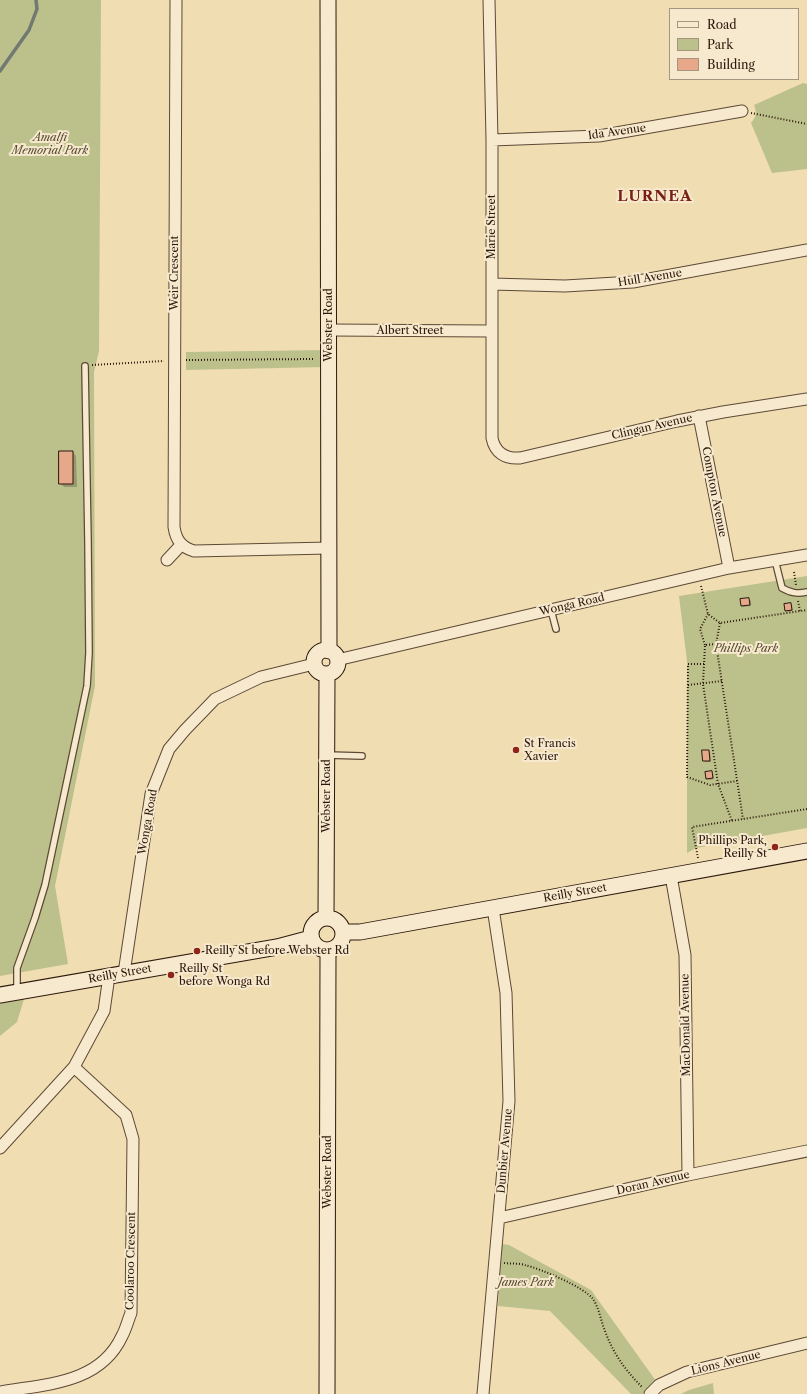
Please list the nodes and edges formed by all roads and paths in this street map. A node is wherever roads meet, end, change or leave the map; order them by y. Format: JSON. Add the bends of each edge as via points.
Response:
{"nodes":[{"id":1,"x":176,"y":0,"type":"edge"},
{"id":2,"x":328,"y":0,"type":"edge"},
{"id":3,"x":489,"y":0,"type":"edge"},
{"id":4,"x":742,"y":111,"type":"joint"},
{"id":5,"x":807,"y":124,"type":"edge"},
{"id":6,"x":492,"y":140,"type":"junction"},
{"id":7,"x":807,"y":250,"type":"edge"},
{"id":8,"x":492,"y":284,"type":"junction"},
{"id":9,"x":329,"y":330,"type":"junction"},
{"id":10,"x":491,"y":331,"type":"junction"},
{"id":11,"x":329,"y":359,"type":"junction"},
{"id":12,"x":175,"y":361,"type":"junction"},
{"id":13,"x":85,"y":366,"type":"joint"},
{"id":14,"x":807,"y":399,"type":"edge"},
{"id":15,"x":699,"y":416,"type":"junction"},
{"id":16,"x":499,"y":453,"type":"joint"},
{"id":17,"x":181,"y":545,"type":"junction"},
{"id":18,"x":328,"y":548,"type":"junction"},
{"id":19,"x":807,"y":555,"type":"edge"},
{"id":20,"x":167,"y":560,"type":"dead end"},
{"id":21,"x":775,"y":560,"type":"junction"},
{"id":22,"x":729,"y":568,"type":"junction"},
{"id":23,"x":699,"y":575,"type":"junction"},
{"id":24,"x":807,"y":592,"type":"edge"},
{"id":25,"x":551,"y":610,"type":"junction"},
{"id":26,"x":807,"y":610,"type":"edge"},
{"id":27,"x":708,"y":614,"type":"junction"},
{"id":28,"x":720,"y":623,"type":"junction"},
{"id":29,"x":556,"y":630,"type":"dead end"},
{"id":30,"x":716,"y":644,"type":"junction"},
{"id":31,"x":705,"y":646,"type":"junction"},
{"id":32,"x":333,"y":655,"type":"junction"},
{"id":33,"x":314,"y":664,"type":"junction"},
{"id":34,"x":704,"y":664,"type":"junction"},
{"id":35,"x":327,"y":674,"type":"junction"},
{"id":36,"x":722,"y":681,"type":"junction"},
{"id":37,"x":703,"y":684,"type":"junction"},
{"id":38,"x":688,"y":685,"type":"junction"},
{"id":39,"x":327,"y":755,"type":"junction"},
{"id":40,"x":362,"y":756,"type":"dead end"},
{"id":41,"x":737,"y":781,"type":"junction"},
{"id":42,"x":718,"y":784,"type":"junction"},
{"id":43,"x":807,"y":809,"type":"edge"},
{"id":44,"x":743,"y":819,"type":"junction"},
{"id":45,"x":732,"y":821,"type":"junction"},
{"id":46,"x":807,"y":852,"type":"edge"},
{"id":47,"x":698,"y":858,"type":"dead end"},
{"id":48,"x":671,"y":876,"type":"junction"},
{"id":49,"x":493,"y":908,"type":"junction"},
{"id":50,"x":326,"y":918,"type":"junction"},
{"id":51,"x":343,"y":932,"type":"junction"},
{"id":52,"x":311,"y":938,"type":"junction"},
{"id":53,"x":328,"y":951,"type":"junction"},
{"id":54,"x":116,"y":975,"type":"junction"},
{"id":55,"x":17,"y":992,"type":"junction"},
{"id":56,"x":0,"y":995,"type":"edge"},
{"id":57,"x":74,"y":1067,"type":"junction"},
{"id":58,"x":0,"y":1148,"type":"edge"},
{"id":59,"x":807,"y":1151,"type":"edge"},
{"id":60,"x":688,"y":1175,"type":"junction"},
{"id":61,"x":499,"y":1218,"type":"junction"},
{"id":62,"x":495,"y":1263,"type":"junction"},
{"id":63,"x":807,"y":1343,"type":"edge"},
{"id":64,"x":0,"y":1392,"type":"edge"},
{"id":65,"x":648,"y":1392,"type":"edge"},
{"id":66,"x":327,"y":1394,"type":"edge"},
{"id":67,"x":483,"y":1394,"type":"edge"}],
"edges":[{"from":1,"to":12,"type":"street","name":"Weir Crescent"},
{"from":2,"to":9,"type":"street","name":"Webster Road"},
{"from":3,"to":6,"type":"street","name":"Marie Street"},
{"from":4,"to":5,"type":"path"},
{"from":4,"to":6,"type":"street","name":"Ida Avenue","via":[[599,136]]},
{"from":6,"to":8,"type":"street","name":"Marie Street"},
{"from":7,"to":8,"type":"street","name":"Hull Avenue","via":[[633,282],[565,286]]},
{"from":8,"to":10,"type":"street","name":"Marie Street"},
{"from":9,"to":10,"type":"street","name":"Albert Street"},
{"from":9,"to":11,"type":"street","name":"Webster Road"},
{"from":10,"to":16,"type":"street","name":"Marie Street","via":[[492,438]]},
{"from":11,"to":12,"type":"path"},
{"from":11,"to":18,"type":"street","name":"Webster Road"},
{"from":12,"to":13,"type":"path"},
{"from":12,"to":17,"type":"street","name":"Weir Crescent","via":[[174,527]]},
{"from":13,"to":55,"type":"lane","via":[[89,653],[87,686],[45,885],[17,968]]},
{"from":14,"to":15,"type":"street","name":"Clingan Avenue"},
{"from":15,"to":16,"type":"street","name":"Clingan Avenue","via":[[520,458],[511,458]]},
{"from":15,"to":22,"type":"street","name":"Compton Avenue"},
{"from":17,"to":18,"type":"street","via":[[189,550],[199,551]]},
{"from":17,"to":20,"type":"street"},
{"from":18,"to":32,"type":"street","name":"Webster Road"},
{"from":19,"to":21,"type":"street","name":"Wonga Road"},
{"from":21,"to":22,"type":"street","name":"Wonga Road"},
{"from":21,"to":24,"type":"lane","via":[[782,588],[796,594]]},
{"from":22,"to":23,"type":"street","name":"Wonga Road"},
{"from":23,"to":25,"type":"street","name":"Wonga Road"},
{"from":23,"to":27,"type":"path"},
{"from":25,"to":29,"type":"lane"},
{"from":25,"to":32,"type":"street","name":"Wonga Road"},
{"from":26,"to":28,"type":"path"},
{"from":27,"to":28,"type":"path"},
{"from":27,"to":31,"type":"path","via":[[700,629]]},
{"from":28,"to":30,"type":"path"},
{"from":30,"to":31,"type":"path"},
{"from":30,"to":36,"type":"path"},
{"from":31,"to":34,"type":"path"},
{"from":32,"to":33,"type":"street","via":[[321,651]]},
{"from":32,"to":35,"type":"street","via":[[336,668]]},
{"from":33,"to":35,"type":"street","via":[[317,671]]},
{"from":33,"to":54,"type":"street","name":"Wonga Road","via":[[261,677],[215,699],[169,749],[151,794]]},
{"from":34,"to":37,"type":"path"},
{"from":34,"to":38,"type":"path","via":[[688,664]]},
{"from":35,"to":39,"type":"street","name":"Webster Road"},
{"from":36,"to":37,"type":"path"},
{"from":36,"to":41,"type":"path"},
{"from":37,"to":38,"type":"path"},
{"from":37,"to":42,"type":"path"},
{"from":38,"to":42,"type":"path","via":[[687,777],[710,785]]},
{"from":39,"to":40,"type":"lane"},
{"from":39,"to":50,"type":"street","name":"Webster Road"},
{"from":41,"to":42,"type":"path"},
{"from":41,"to":44,"type":"path"},
{"from":42,"to":45,"type":"path"},
{"from":43,"to":44,"type":"path"},
{"from":44,"to":45,"type":"path"},
{"from":45,"to":47,"type":"path","via":[[692,827]]},
{"from":46,"to":48,"type":"street","name":"Reilly Street"},
{"from":48,"to":49,"type":"street","name":"Reilly Street"},
{"from":48,"to":60,"type":"street","name":"MacDonald Avenue","via":[[685,955]]},
{"from":49,"to":51,"type":"street","name":"Reilly Street","via":[[360,932]]},
{"from":49,"to":61,"type":"street","name":"Dunbier Avenue","via":[[506,993],[509,1101]]},
{"from":50,"to":51,"type":"street","via":[[337,922]]},
{"from":50,"to":52,"type":"street","via":[[316,922]]},
{"from":51,"to":53,"type":"street","via":[[338,946]]},
{"from":52,"to":53,"type":"street","via":[[317,947]]},
{"from":52,"to":54,"type":"street","name":"Reilly Street","via":[[277,947]]},
{"from":53,"to":66,"type":"street","name":"Webster Road"},
{"from":54,"to":55,"type":"street","name":"Reilly Street"},
{"from":54,"to":57,"type":"street","name":"Wonga Road","via":[[104,1011]]},
{"from":55,"to":56,"type":"street","name":"Reilly Street"},
{"from":57,"to":58,"type":"street","name":"Wonga Road"},
{"from":57,"to":64,"type":"street","name":"Coolaroo Crescent","via":[[126,1115],[133,1139],[131,1313],[122,1337],[107,1358],[90,1372],[70,1380]]},
{"from":59,"to":60,"type":"street","name":"Doran Avenue"},
{"from":60,"to":61,"type":"street","name":"Doran Avenue"},
{"from":61,"to":62,"type":"street","name":"Dunbier Avenue"},
{"from":62,"to":65,"type":"path","via":[[524,1265],[556,1277],[588,1294],[594,1300],[610,1343],[623,1366]]},
{"from":62,"to":67,"type":"street","name":"Dunbier Avenue"},
{"from":63,"to":65,"type":"street","name":"Lions Avenue","via":[[687,1372]]}]}
